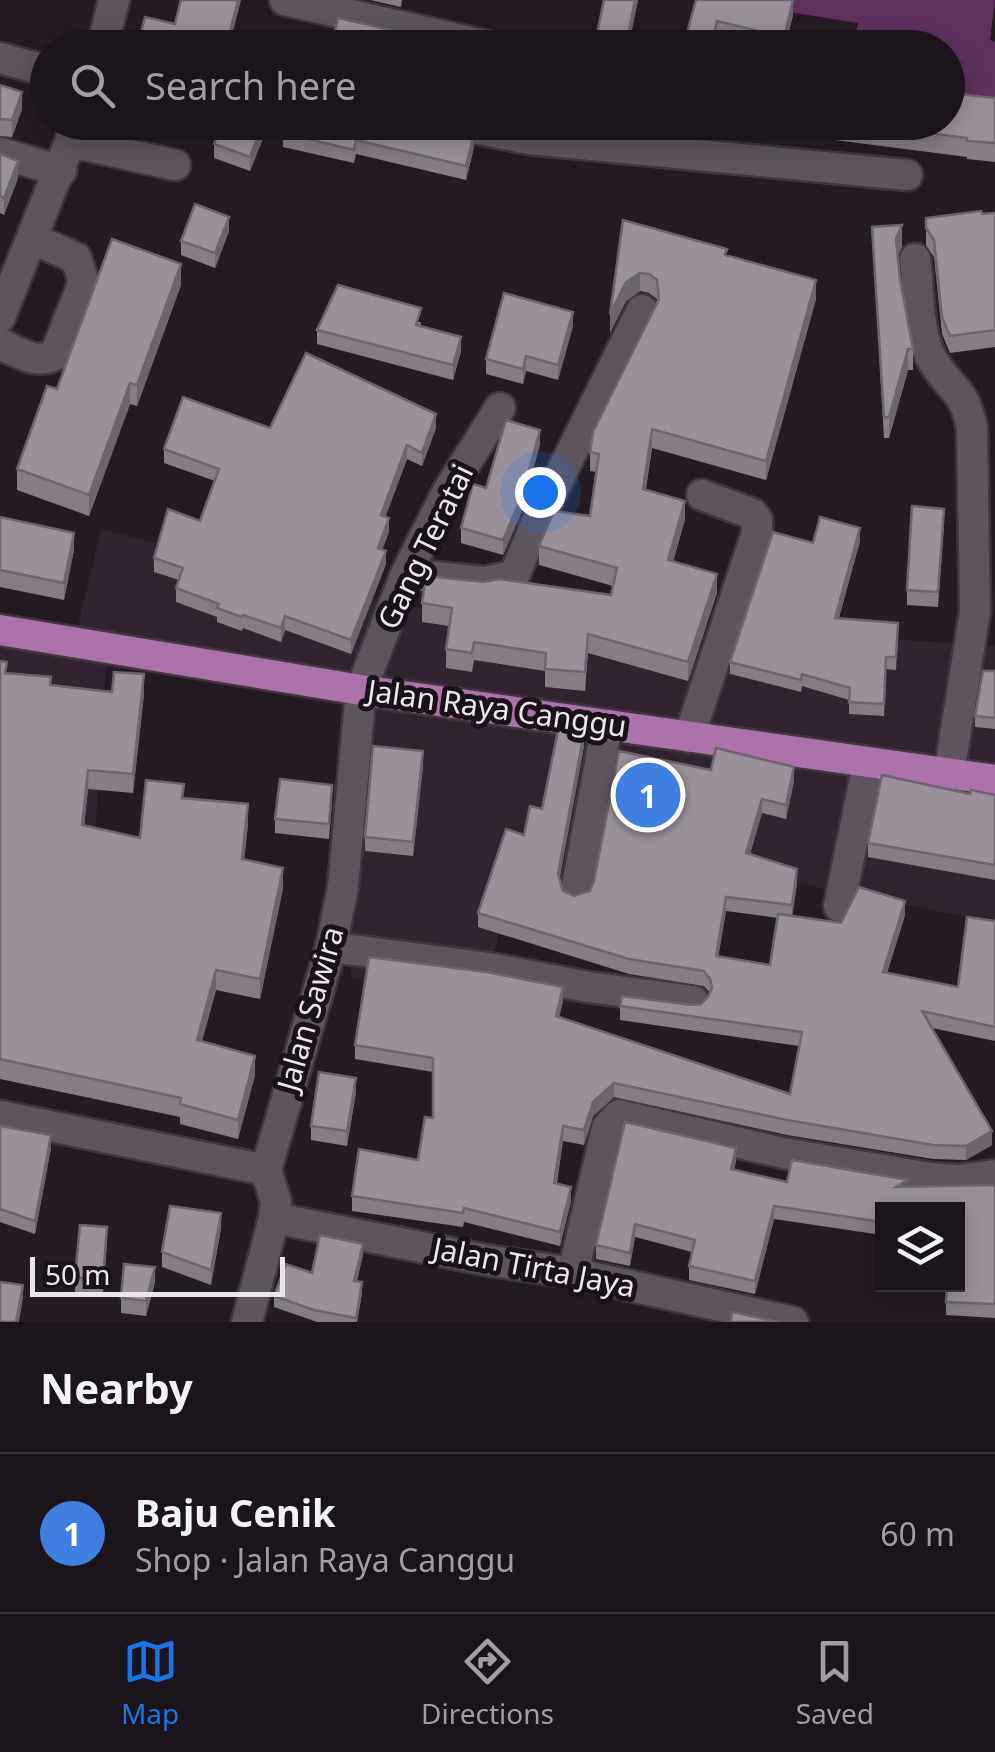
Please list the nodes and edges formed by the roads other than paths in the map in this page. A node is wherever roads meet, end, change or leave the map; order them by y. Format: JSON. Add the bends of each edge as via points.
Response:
{"nodes":[{"id":1,"x":114,"y":0,"type":"edge"},
{"id":2,"x":285,"y":0,"type":"edge"},
{"id":3,"x":106,"y":30,"type":"edge"},
{"id":4,"x":417,"y":30,"type":"edge"},
{"id":5,"x":0,"y":58,"type":"edge"},
{"id":6,"x":30,"y":66,"type":"edge"},
{"id":7,"x":72,"y":140,"type":"edge"},
{"id":8,"x":99,"y":140,"type":"edge"},
{"id":9,"x":540,"y":140,"type":"edge"},
{"id":10,"x":0,"y":152,"type":"edge"},
{"id":11,"x":175,"y":165,"type":"dead end"},
{"id":12,"x":61,"y":171,"type":"junction"},
{"id":13,"x":907,"y":175,"type":"dead end"},
{"id":14,"x":33,"y":238,"type":"junction"},
{"id":15,"x":915,"y":260,"type":"dead end"},
{"id":16,"x":642,"y":310,"type":"dead end"},
{"id":17,"x":0,"y":317,"type":"edge"},
{"id":18,"x":0,"y":344,"type":"edge"},
{"id":19,"x":500,"y":408,"type":"dead end"},
{"id":20,"x":702,"y":495,"type":"dead end"},
{"id":21,"x":406,"y":574,"type":"junction"},
{"id":22,"x":0,"y":630,"type":"edge"},
{"id":23,"x":361,"y":690,"type":"junction"},
{"id":24,"x":607,"y":725,"type":"junction"},
{"id":25,"x":690,"y":737,"type":"junction"},
{"id":26,"x":868,"y":764,"type":"junction"},
{"id":27,"x":949,"y":774,"type":"junction"},
{"id":28,"x":995,"y":780,"type":"edge"},
{"id":29,"x":576,"y":892,"type":"edge"},
{"id":30,"x":839,"y":906,"type":"dead end"},
{"id":31,"x":331,"y":947,"type":"junction"},
{"id":32,"x":693,"y":1001,"type":"edge"},
{"id":33,"x":0,"y":1116,"type":"edge"},
{"id":34,"x":266,"y":1170,"type":"junction"},
{"id":35,"x":995,"y":1175,"type":"edge"},
{"id":36,"x":274,"y":1218,"type":"junction"},
{"id":37,"x":572,"y":1273,"type":"junction"},
{"id":38,"x":247,"y":1322,"type":"edge"},
{"id":39,"x":793,"y":1322,"type":"edge"}],
"edges":[{"from":1,"to":3,"type":"street"},
{"from":2,"to":4,"type":"street"},
{"from":5,"to":6,"type":"street"},
{"from":7,"to":12,"type":"street"},
{"from":8,"to":11,"type":"street"},
{"from":9,"to":13,"type":"street"},
{"from":10,"to":12,"type":"street"},
{"from":12,"to":14,"type":"street"},
{"from":14,"to":17,"type":"street"},
{"from":14,"to":18,"type":"street","via":[[76,258],[84,282],[55,356],[32,358]]},
{"from":15,"to":27,"type":"street","via":[[931,359],[967,402],[972,428],[975,612]]},
{"from":16,"to":21,"type":"street","via":[[514,576],[484,582]]},
{"from":19,"to":21,"type":"street","name":"Gang Teratai"},
{"from":20,"to":25,"type":"street","via":[[753,514],[757,534]]},
{"from":21,"to":23,"type":"street","name":"Gang Teratai"},
{"from":22,"to":23,"type":"main road","name":"Jalan Raya Canggu"},
{"from":23,"to":24,"type":"main road","name":"Jalan Raya Canggu"},
{"from":23,"to":31,"type":"street","name":"Jalan Sawira","via":[[350,833]]},
{"from":24,"to":25,"type":"main road","name":"Jalan Raya Canggu"},
{"from":24,"to":29,"type":"street"},
{"from":25,"to":26,"type":"main road","name":"Jalan Raya Canggu"},
{"from":26,"to":27,"type":"main road","name":"Jalan Raya Canggu"},
{"from":26,"to":30,"type":"street"},
{"from":27,"to":28,"type":"main road","name":"Jalan Raya Canggu"},
{"from":31,"to":32,"type":"street"},
{"from":31,"to":34,"type":"street","name":"Jalan Sawira"},
{"from":33,"to":34,"type":"street"},
{"from":34,"to":36,"type":"street","name":"Jalan Sawira"},
{"from":35,"to":37,"type":"street","via":[[931,1178],[619,1115],[607,1128]]},
{"from":36,"to":37,"type":"street","name":"Jalan Tirta Jaya"},
{"from":36,"to":38,"type":"street","name":"Jalan Sawira"},
{"from":37,"to":39,"type":"street","name":"Jalan Tirta Jaya"}]}
